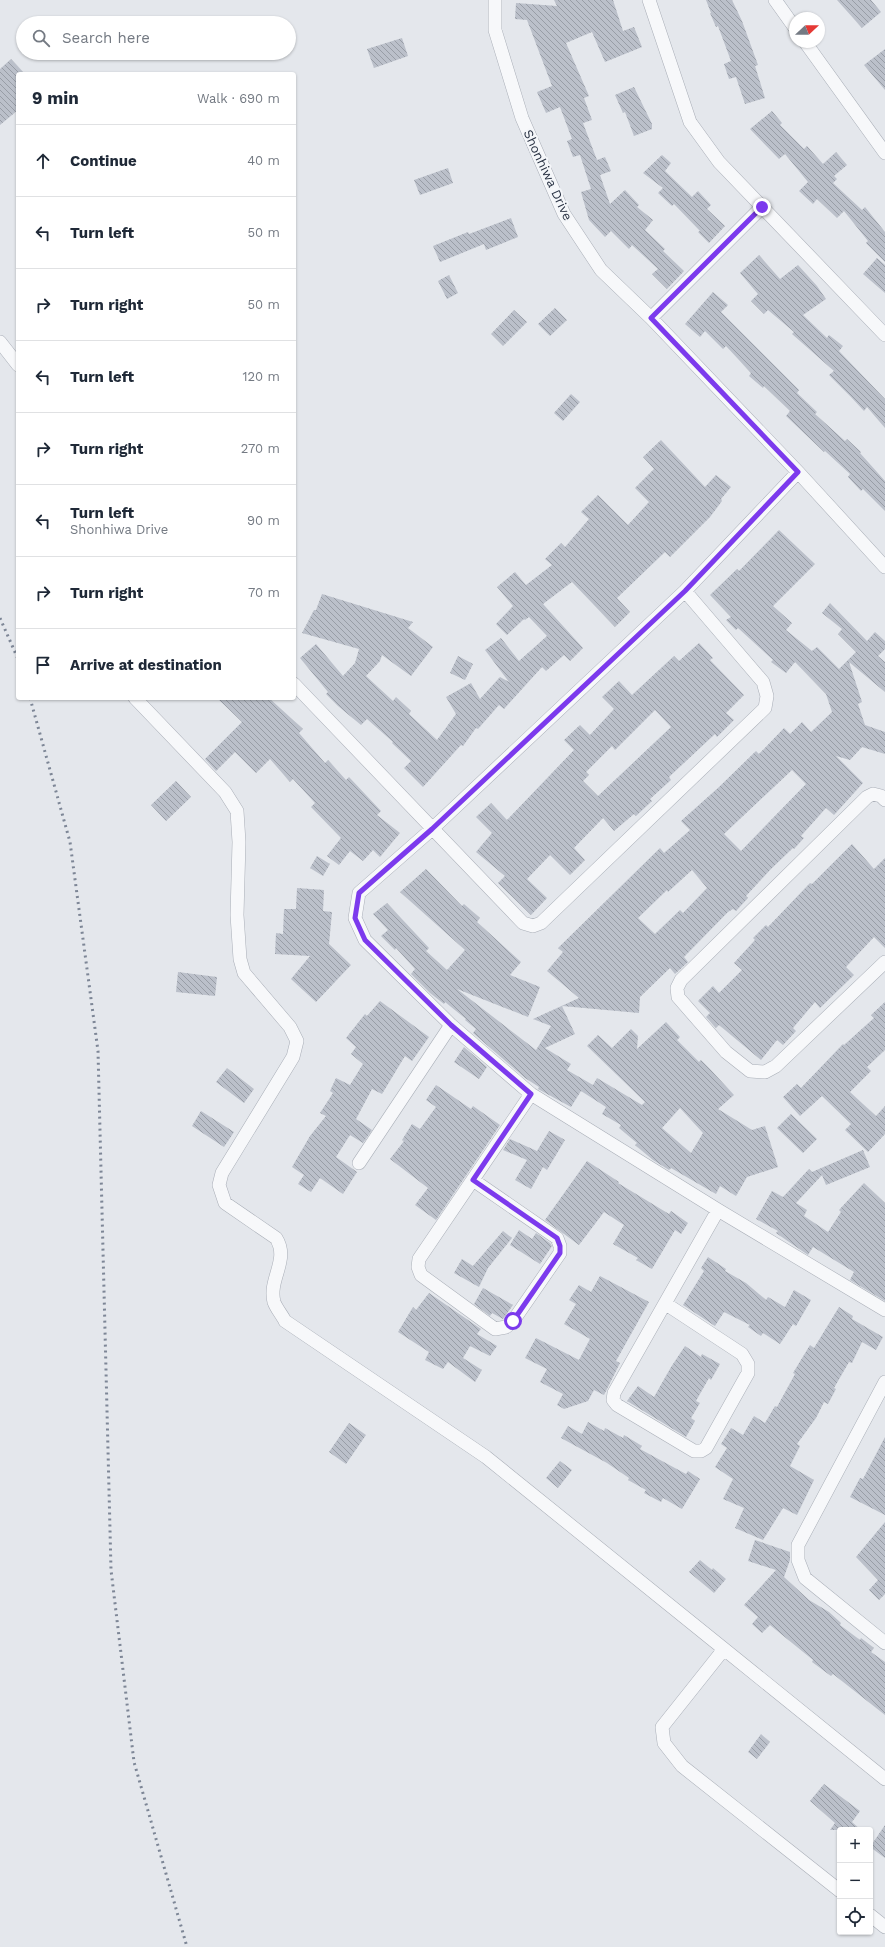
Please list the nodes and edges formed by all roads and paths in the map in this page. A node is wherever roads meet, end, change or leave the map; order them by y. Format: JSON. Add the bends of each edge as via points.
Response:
{"nodes":[{"id":1,"x":495,"y":0,"type":"edge"},
{"id":2,"x":649,"y":0,"type":"edge"},
{"id":3,"x":775,"y":0,"type":"edge"},
{"id":4,"x":789,"y":20,"type":"edge"},
{"id":5,"x":809,"y":48,"type":"edge"},
{"id":6,"x":885,"y":153,"type":"edge"},
{"id":7,"x":762,"y":207,"type":"junction"},
{"id":8,"x":651,"y":318,"type":"junction"},
{"id":9,"x":885,"y":335,"type":"edge"},
{"id":10,"x":0,"y":342,"type":"edge"},
{"id":11,"x":16,"y":362,"type":"edge"},
{"id":12,"x":798,"y":472,"type":"junction"},
{"id":13,"x":885,"y":567,"type":"edge"},
{"id":14,"x":685,"y":591,"type":"junction"},
{"id":15,"x":296,"y":686,"type":"edge"},
{"id":16,"x":137,"y":700,"type":"edge"},
{"id":17,"x":885,"y":800,"type":"edge"},
{"id":18,"x":432,"y":829,"type":"junction"},
{"id":19,"x":885,"y":962,"type":"edge"},
{"id":20,"x":451,"y":1025,"type":"junction"},
{"id":21,"x":531,"y":1094,"type":"junction"},
{"id":22,"x":359,"y":1163,"type":"dead end"},
{"id":23,"x":473,"y":1180,"type":"junction"},
{"id":24,"x":718,"y":1210,"type":"junction"},
{"id":25,"x":666,"y":1304,"type":"junction"},
{"id":26,"x":885,"y":1310,"type":"edge"},
{"id":27,"x":885,"y":1382,"type":"edge"},
{"id":28,"x":885,"y":1643,"type":"edge"},
{"id":29,"x":724,"y":1649,"type":"junction"},
{"id":30,"x":885,"y":1779,"type":"edge"},
{"id":31,"x":837,"y":1889,"type":"edge"},
{"id":32,"x":873,"y":1917,"type":"edge"},
{"id":33,"x":885,"y":1927,"type":"edge"}],
"edges":[{"from":1,"to":8,"type":"street","name":"Shonhiwa Drive","via":[[495,30],[522,118],[564,214],[601,270]]},
{"from":2,"to":7,"type":"street","via":[[690,122],[719,162]]},
{"from":3,"to":4,"type":"street"},
{"from":5,"to":6,"type":"street"},
{"from":7,"to":8,"type":"street"},
{"from":7,"to":9,"type":"street"},
{"from":8,"to":12,"type":"street","name":"Shonhiwa Drive"},
{"from":10,"to":11,"type":"street"},
{"from":12,"to":13,"type":"street","name":"Shonhiwa Drive"},
{"from":12,"to":14,"type":"street"},
{"from":14,"to":18,"type":"street"},
{"from":14,"to":18,"type":"street","via":[[763,682],[768,696],[765,708],[541,923],[533,926],[523,923]]},
{"from":15,"to":18,"type":"street"},
{"from":16,"to":29,"type":"street","via":[[225,792],[237,811],[237,915],[240,959],[244,972],[290,1027],[297,1041],[292,1057],[222,1173],[219,1185],[225,1202],[276,1238],[281,1246],[273,1288],[274,1302],[285,1321],[486,1456]]},
{"from":17,"to":19,"type":"street","via":[[873,794],[867,797],[681,980],[677,988],[678,997],[726,1052],[750,1071],[765,1072],[776,1066]]},
{"from":18,"to":20,"type":"street","via":[[359,893],[355,918],[365,940]]},
{"from":20,"to":21,"type":"street"},
{"from":20,"to":22,"type":"street"},
{"from":21,"to":23,"type":"street"},
{"from":21,"to":24,"type":"street"},
{"from":23,"to":23,"type":"street","via":[[419,1260],[418,1267],[421,1275],[495,1329],[506,1327],[513,1321],[560,1253],[560,1246],[557,1238]]},
{"from":24,"to":25,"type":"street"},
{"from":24,"to":26,"type":"street"},
{"from":25,"to":25,"type":"street","via":[[614,1393],[613,1400],[617,1405],[694,1451],[701,1451],[706,1448],[748,1372],[748,1364],[742,1354]]},
{"from":27,"to":28,"type":"street","via":[[798,1545],[798,1560],[805,1578]]},
{"from":29,"to":30,"type":"street"},
{"from":29,"to":31,"type":"street","via":[[662,1727],[664,1743],[682,1766]]},
{"from":32,"to":33,"type":"street"}]}
